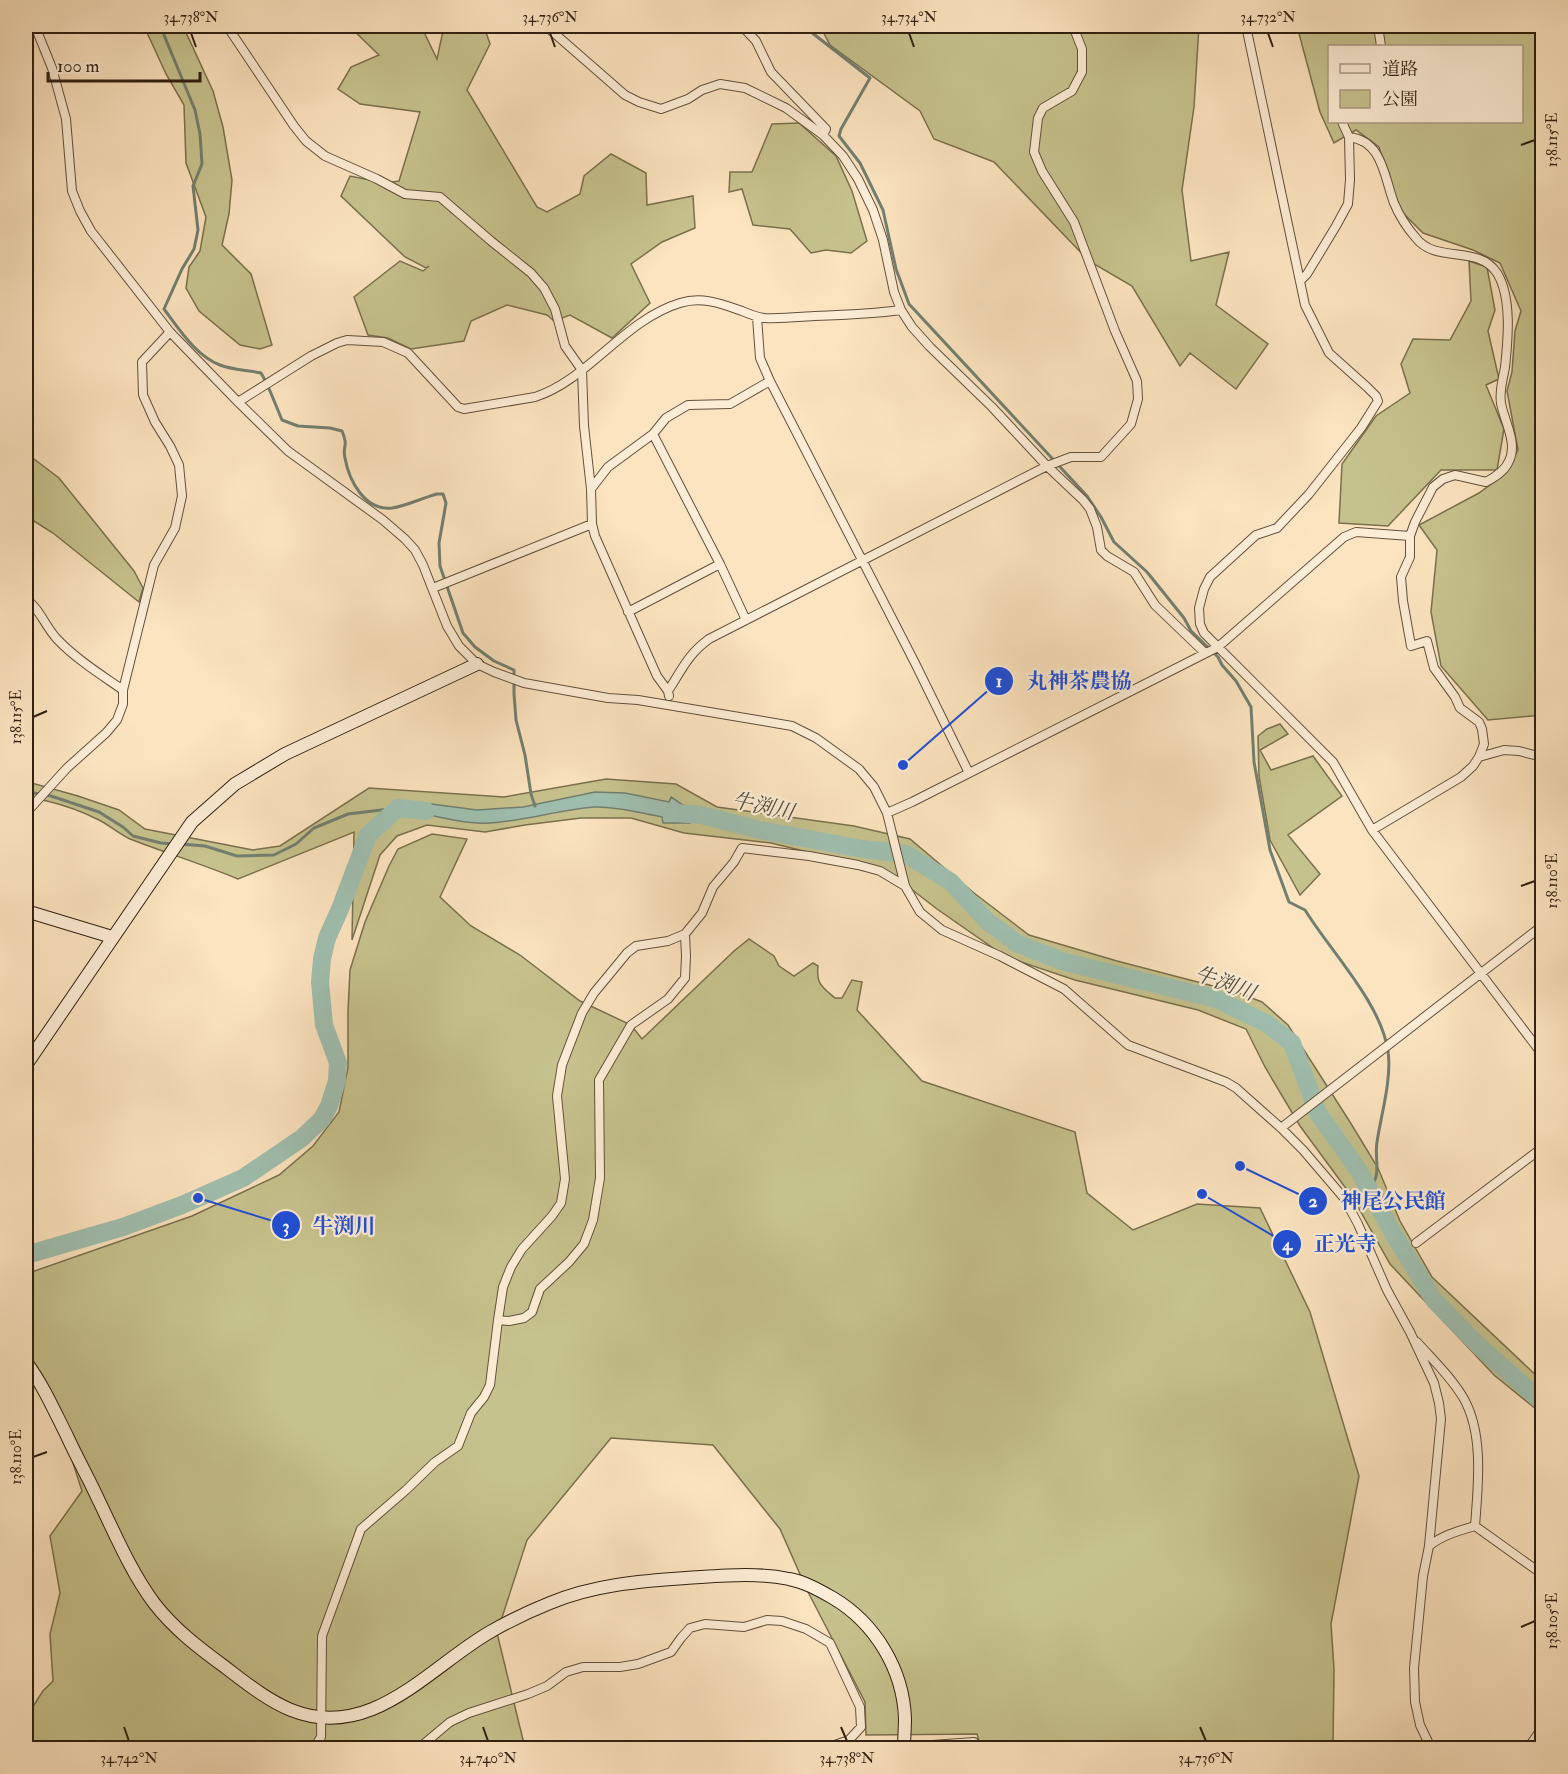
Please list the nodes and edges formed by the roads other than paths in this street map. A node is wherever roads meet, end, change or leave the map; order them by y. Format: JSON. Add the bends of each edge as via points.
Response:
{"nodes":[{"id":1,"x":35,"y":26,"type":"edge"},
{"id":2,"x":227,"y":26,"type":"edge"},
{"id":3,"x":546,"y":26,"type":"edge"},
{"id":4,"x":742,"y":26,"type":"edge"},
{"id":5,"x":1073,"y":26,"type":"edge"},
{"id":6,"x":1246,"y":26,"type":"edge"},
{"id":7,"x":1378,"y":26,"type":"edge"},
{"id":8,"x":1381,"y":45,"type":"edge"},
{"id":9,"x":1342,"y":123,"type":"edge"},
{"id":10,"x":823,"y":135,"type":"junction"},
{"id":11,"x":1349,"y":137,"type":"junction"},
{"id":12,"x":1300,"y":281,"type":"junction"},
{"id":13,"x":901,"y":310,"type":"junction"},
{"id":14,"x":757,"y":317,"type":"junction"},
{"id":15,"x":170,"y":332,"type":"junction"},
{"id":16,"x":582,"y":370,"type":"junction"},
{"id":17,"x":770,"y":381,"type":"junction"},
{"id":18,"x":238,"y":402,"type":"junction"},
{"id":19,"x":653,"y":434,"type":"junction"},
{"id":20,"x":1047,"y":466,"type":"junction"},
{"id":21,"x":591,"y":489,"type":"junction"},
{"id":22,"x":592,"y":524,"type":"junction"},
{"id":23,"x":1410,"y":536,"type":"junction"},
{"id":24,"x":863,"y":560,"type":"junction"},
{"id":25,"x":720,"y":564,"type":"junction"},
{"id":26,"x":433,"y":588,"type":"junction"},
{"id":27,"x":26,"y":599,"type":"edge"},
{"id":28,"x":628,"y":612,"type":"junction"},
{"id":29,"x":746,"y":620,"type":"junction"},
{"id":30,"x":1218,"y":647,"type":"junction"},
{"id":31,"x":1205,"y":653,"type":"junction"},
{"id":32,"x":477,"y":664,"type":"junction"},
{"id":33,"x":123,"y":690,"type":"junction"},
{"id":34,"x":668,"y":691,"type":"junction"},
{"id":35,"x":670,"y":705,"type":"junction"},
{"id":36,"x":1479,"y":757,"type":"junction"},
{"id":37,"x":1542,"y":757,"type":"edge"},
{"id":38,"x":969,"y":772,"type":"junction"},
{"id":39,"x":26,"y":812,"type":"edge"},
{"id":40,"x":887,"y":813,"type":"junction"},
{"id":41,"x":1372,"y":830,"type":"junction"},
{"id":42,"x":905,"y":886,"type":"junction"},
{"id":43,"x":26,"y":911,"type":"edge"},
{"id":44,"x":1542,"y":926,"type":"edge"},
{"id":45,"x":685,"y":933,"type":"junction"},
{"id":46,"x":112,"y":937,"type":"junction"},
{"id":47,"x":1481,"y":973,"type":"junction"},
{"id":48,"x":1542,"y":1054,"type":"edge"},
{"id":49,"x":26,"y":1065,"type":"edge"},
{"id":50,"x":1281,"y":1128,"type":"junction"},
{"id":51,"x":1542,"y":1148,"type":"edge"},
{"id":52,"x":1416,"y":1243,"type":"dead end"},
{"id":53,"x":498,"y":1320,"type":"junction"},
{"id":54,"x":1410,"y":1332,"type":"junction"},
{"id":55,"x":26,"y":1362,"type":"edge"},
{"id":56,"x":1475,"y":1526,"type":"junction"},
{"id":57,"x":1429,"y":1546,"type":"junction"},
{"id":58,"x":1542,"y":1574,"type":"edge"},
{"id":59,"x":321,"y":1718,"type":"junction"},
{"id":60,"x":1542,"y":1728,"type":"edge"},
{"id":61,"x":851,"y":1744,"type":"edge"},
{"id":62,"x":904,"y":1748,"type":"edge"},
{"id":63,"x":314,"y":1749,"type":"edge"},
{"id":64,"x":419,"y":1749,"type":"edge"},
{"id":65,"x":826,"y":1749,"type":"edge"},
{"id":66,"x":976,"y":1749,"type":"edge"},
{"id":67,"x":1431,"y":1749,"type":"edge"},
{"id":68,"x":1528,"y":1749,"type":"edge"}],
"edges":[{"from":1,"to":15,"type":"street","via":[[66,119],[72,191],[80,211],[91,231]]},
{"from":2,"to":16,"type":"street","via":[[306,141],[326,156],[405,194],[440,197],[531,273],[544,288],[555,309],[565,346]]},
{"from":3,"to":10,"type":"street","via":[[626,95],[650,106],[672,106],[720,84],[745,88],[786,108]]},
{"from":4,"to":10,"type":"street","via":[[756,41],[771,72],[826,129]]},
{"from":5,"to":20,"type":"street","via":[[1082,50],[1082,72],[1072,91],[1044,108],[1038,118],[1034,152],[1074,222],[1137,381],[1138,399],[1131,424],[1101,457],[1071,457]]},
{"from":6,"to":12,"type":"street"},
{"from":7,"to":8,"type":"street"},
{"from":9,"to":11,"type":"street"},
{"from":10,"to":13,"type":"street","via":[[858,178],[873,210]]},
{"from":11,"to":12,"type":"street","via":[[1348,204]]},
{"from":11,"to":23,"type":"street","via":[[1369,144],[1381,160],[1395,206],[1416,239],[1431,250],[1489,263],[1507,304],[1501,402],[1512,445],[1509,461],[1500,474],[1486,482],[1455,475],[1443,479],[1433,487]]},
{"from":12,"to":30,"type":"street","via":[[1307,311],[1329,353],[1378,401],[1309,494],[1277,528],[1256,535],[1210,577],[1199,608],[1200,624]]},
{"from":13,"to":14,"type":"street"},
{"from":13,"to":20,"type":"street","via":[[930,346]]},
{"from":14,"to":16,"type":"street","via":[[715,302],[680,303],[640,324]]},
{"from":14,"to":17,"type":"street","via":[[760,358]]},
{"from":15,"to":18,"type":"street"},
{"from":15,"to":33,"type":"street","via":[[142,362],[143,395],[179,465],[182,496],[175,528],[154,565]]},
{"from":16,"to":18,"type":"street","via":[[535,397],[464,409],[408,353],[383,342],[347,340],[311,356]]},
{"from":16,"to":21,"type":"street"},
{"from":17,"to":19,"type":"street","via":[[730,404],[688,405],[666,418]]},
{"from":17,"to":24,"type":"street"},
{"from":18,"to":26,"type":"street","via":[[288,451],[405,539],[415,550]]},
{"from":19,"to":21,"type":"street","via":[[609,467]]},
{"from":19,"to":25,"type":"street"},
{"from":20,"to":24,"type":"street"},
{"from":20,"to":31,"type":"street","via":[[1090,509],[1101,550],[1134,572],[1155,605]]},
{"from":21,"to":22,"type":"street"},
{"from":22,"to":26,"type":"street"},
{"from":22,"to":28,"type":"street"},
{"from":23,"to":30,"type":"street","via":[[1356,532],[1344,537]]},
{"from":23,"to":36,"type":"street","via":[[1410,557],[1401,577],[1411,646],[1428,641],[1434,668],[1460,708],[1479,722],[1484,744]]},
{"from":24,"to":29,"type":"street"},
{"from":24,"to":38,"type":"street"},
{"from":25,"to":28,"type":"street"},
{"from":25,"to":29,"type":"street"},
{"from":26,"to":32,"type":"street","via":[[447,626]]},
{"from":27,"to":33,"type":"street","via":[[75,656]]},
{"from":28,"to":34,"type":"street","via":[[657,676]]},
{"from":29,"to":34,"type":"street","via":[[697,647]]},
{"from":30,"to":31,"type":"street"},
{"from":30,"to":41,"type":"street","via":[[1333,762]]},
{"from":31,"to":38,"type":"street"},
{"from":32,"to":35,"type":"street","via":[[524,683]]},
{"from":32,"to":46,"type":"street","via":[[285,753],[235,784],[192,822]]},
{"from":33,"to":39,"type":"street","via":[[117,720]]},
{"from":34,"to":35,"type":"street"},
{"from":35,"to":40,"type":"street","via":[[792,726],[859,769]]},
{"from":36,"to":37,"type":"street","via":[[1504,750]]},
{"from":36,"to":41,"type":"street","via":[[1461,777]]},
{"from":38,"to":40,"type":"street"},
{"from":40,"to":42,"type":"street"},
{"from":41,"to":47,"type":"street"},
{"from":42,"to":45,"type":"street","via":[[880,871],[858,865],[742,848]]},
{"from":42,"to":50,"type":"street","via":[[920,912],[942,930],[1064,989],[1128,1045],[1226,1082]]},
{"from":43,"to":46,"type":"street"},
{"from":44,"to":47,"type":"street"},
{"from":45,"to":53,"type":"street","via":[[668,941],[636,946],[594,993],[582,1013],[562,1065],[557,1096],[564,1179],[561,1203],[511,1267],[502,1287]]},
{"from":45,"to":53,"type":"street","via":[[685,978],[668,999],[631,1025],[599,1080],[600,1178],[593,1220],[584,1244],[540,1289],[532,1312],[524,1318]]},
{"from":46,"to":49,"type":"street"},
{"from":47,"to":48,"type":"street"},
{"from":47,"to":50,"type":"street"},
{"from":50,"to":54,"type":"street","via":[[1344,1198]]},
{"from":51,"to":52,"type":"street"},
{"from":53,"to":59,"type":"street","via":[[490,1385],[471,1413],[458,1446],[361,1529],[322,1636]]},
{"from":54,"to":56,"type":"street","via":[[1451,1381],[1469,1410],[1477,1436]]},
{"from":54,"to":57,"type":"street","via":[[1434,1383],[1441,1419]]},
{"from":55,"to":59,"type":"street","via":[[46,1391],[136,1576],[159,1608],[184,1637],[267,1698],[292,1711]]},
{"from":56,"to":57,"type":"street"},
{"from":56,"to":58,"type":"street"},
{"from":57,"to":67,"type":"street","via":[[1414,1668],[1415,1702]]},
{"from":59,"to":62,"type":"street","via":[[355,1715],[393,1700],[489,1632],[578,1592],[671,1579],[762,1575],[806,1584],[846,1607],[870,1628],[895,1674],[905,1718]]},
{"from":59,"to":63,"type":"street","via":[[321,1737]]},
{"from":60,"to":68,"type":"street"},
{"from":61,"to":64,"type":"street","via":[[861,1727],[860,1707],[830,1643],[806,1629],[767,1620],[744,1627],[705,1624],[690,1628],[671,1652],[638,1664],[566,1672],[547,1686],[450,1722]]},
{"from":61,"to":65,"type":"street"},
{"from":62,"to":66,"type":"street","via":[[974,1742]]}]}
